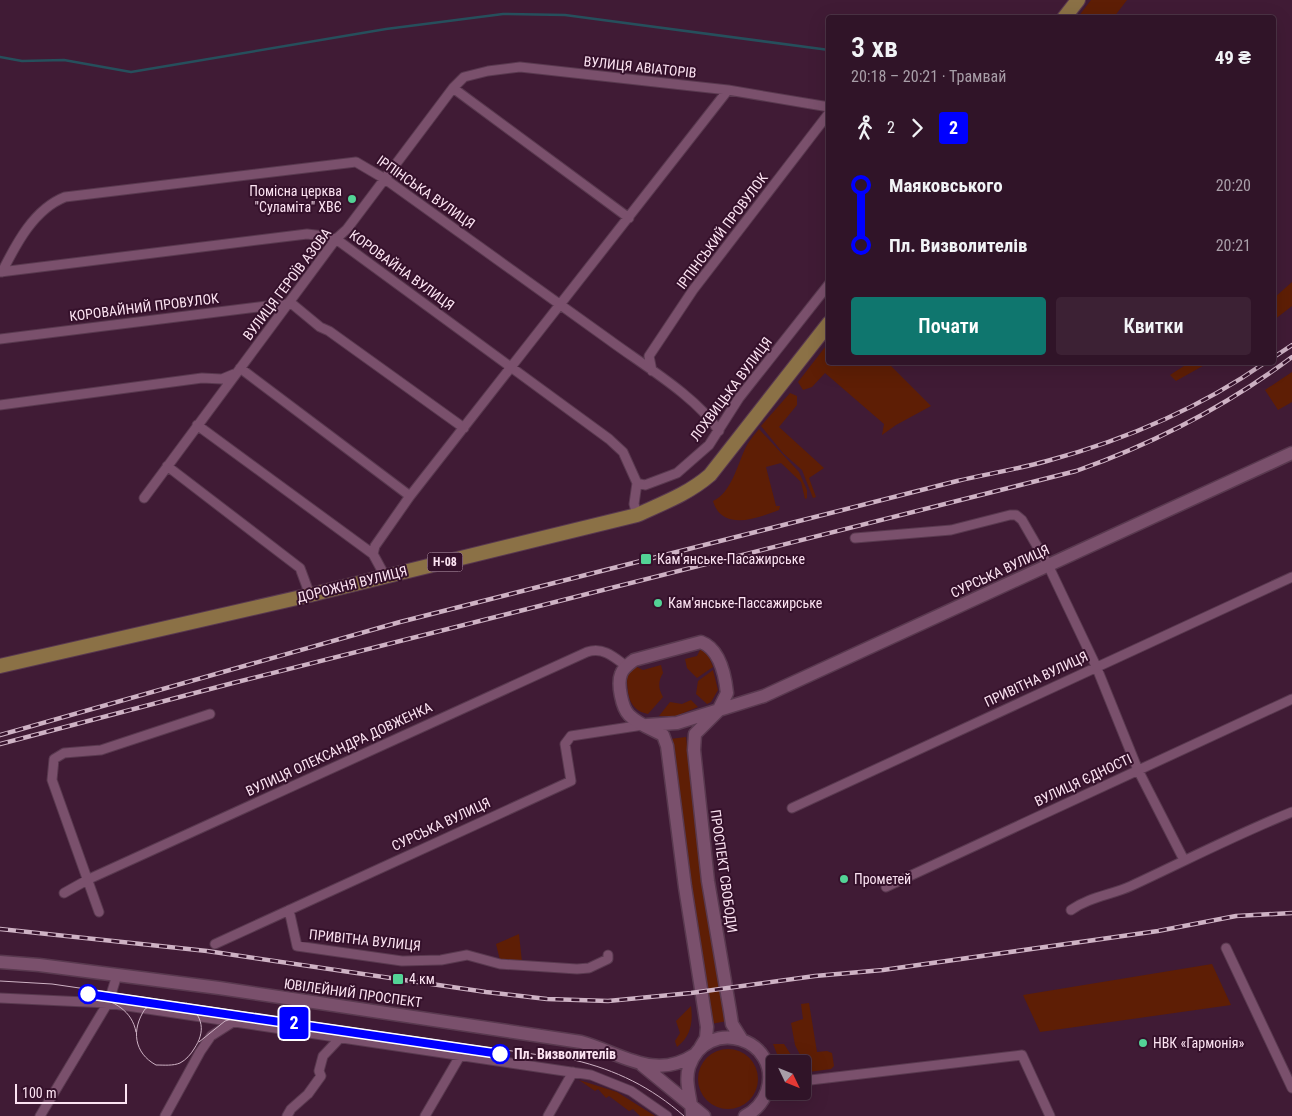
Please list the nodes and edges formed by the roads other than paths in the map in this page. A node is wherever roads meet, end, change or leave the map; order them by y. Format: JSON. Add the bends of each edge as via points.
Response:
{"nodes":[{"id":1,"x":1078,"y":0,"type":"edge"},
{"id":2,"x":1066,"y":15,"type":"edge"},
{"id":3,"x":453,"y":88,"type":"junction"},
{"id":4,"x":728,"y":90,"type":"junction"},
{"id":5,"x":826,"y":106,"type":"edge"},
{"id":6,"x":826,"y":117,"type":"edge"},
{"id":7,"x":385,"y":179,"type":"junction"},
{"id":8,"x":629,"y":218,"type":"junction"},
{"id":9,"x":336,"y":240,"type":"junction"},
{"id":10,"x":1,"y":272,"type":"edge"},
{"id":11,"x":826,"y":288,"type":"edge"},
{"id":12,"x":291,"y":303,"type":"junction"},
{"id":13,"x":560,"y":305,"type":"junction"},
{"id":14,"x":826,"y":327,"type":"edge"},
{"id":15,"x":0,"y":339,"type":"edge"},
{"id":16,"x":649,"y":356,"type":"junction"},
{"id":17,"x":636,"y":359,"type":"junction"},
{"id":18,"x":511,"y":368,"type":"junction"},
{"id":19,"x":238,"y":370,"type":"junction"},
{"id":20,"x":652,"y":371,"type":"junction"},
{"id":21,"x":0,"y":405,"type":"edge"},
{"id":22,"x":197,"y":425,"type":"junction"},
{"id":23,"x":464,"y":428,"type":"junction"},
{"id":24,"x":719,"y":431,"type":"junction"},
{"id":25,"x":1292,"y":453,"type":"edge"},
{"id":26,"x":167,"y":466,"type":"junction"},
{"id":27,"x":637,"y":483,"type":"junction"},
{"id":28,"x":410,"y":496,"type":"junction"},
{"id":29,"x":144,"y":498,"type":"dead end"},
{"id":30,"x":637,"y":515,"type":"junction"},
{"id":31,"x":855,"y":538,"type":"dead end"},
{"id":32,"x":373,"y":554,"type":"junction"},
{"id":33,"x":1048,"y":565,"type":"junction"},
{"id":34,"x":385,"y":576,"type":"junction"},
{"id":35,"x":1292,"y":577,"type":"edge"},
{"id":36,"x":310,"y":595,"type":"junction"},
{"id":37,"x":0,"y":666,"type":"edge"},
{"id":38,"x":626,"y":666,"type":"junction"},
{"id":39,"x":1096,"y":666,"type":"junction"},
{"id":40,"x":1292,"y":699,"type":"edge"},
{"id":41,"x":718,"y":711,"type":"junction"},
{"id":42,"x":210,"y":714,"type":"dead end"},
{"id":43,"x":677,"y":723,"type":"junction"},
{"id":44,"x":643,"y":726,"type":"junction"},
{"id":45,"x":665,"y":738,"type":"junction"},
{"id":46,"x":1138,"y":770,"type":"junction"},
{"id":47,"x":792,"y":808,"type":"dead end"},
{"id":48,"x":1292,"y":812,"type":"edge"},
{"id":49,"x":1184,"y":860,"type":"junction"},
{"id":50,"x":89,"y":879,"type":"junction"},
{"id":51,"x":886,"y":887,"type":"dead end"},
{"id":52,"x":64,"y":893,"type":"dead end"},
{"id":53,"x":290,"y":910,"type":"junction"},
{"id":54,"x":1071,"y":910,"type":"dead end"},
{"id":55,"x":99,"y":912,"type":"dead end"},
{"id":56,"x":215,"y":944,"type":"dead end"},
{"id":57,"x":1226,"y":948,"type":"dead end"},
{"id":58,"x":608,"y":955,"type":"dead end"},
{"id":59,"x":0,"y":962,"type":"edge"},
{"id":60,"x":118,"y":975,"type":"junction"},
{"id":61,"x":0,"y":998,"type":"edge"},
{"id":62,"x":107,"y":1003,"type":"junction"},
{"id":63,"x":232,"y":1022,"type":"junction"},
{"id":64,"x":340,"y":1038,"type":"junction"},
{"id":65,"x":742,"y":1040,"type":"junction"},
{"id":66,"x":697,"y":1052,"type":"junction"},
{"id":67,"x":460,"y":1056,"type":"junction"},
{"id":68,"x":766,"y":1063,"type":"edge"},
{"id":69,"x":640,"y":1064,"type":"junction"},
{"id":70,"x":573,"y":1072,"type":"junction"},
{"id":71,"x":811,"y":1080,"type":"edge"},
{"id":72,"x":687,"y":1082,"type":"junction"},
{"id":73,"x":1292,"y":1088,"type":"edge"},
{"id":74,"x":766,"y":1095,"type":"edge"},
{"id":75,"x":692,"y":1112,"type":"edge"},
{"id":76,"x":757,"y":1112,"type":"edge"},
{"id":77,"x":40,"y":1116,"type":"edge"},
{"id":78,"x":165,"y":1116,"type":"edge"},
{"id":79,"x":287,"y":1116,"type":"edge"},
{"id":80,"x":425,"y":1116,"type":"edge"},
{"id":81,"x":548,"y":1116,"type":"edge"},
{"id":82,"x":667,"y":1116,"type":"edge"},
{"id":83,"x":704,"y":1116,"type":"edge"},
{"id":84,"x":712,"y":1116,"type":"edge"},
{"id":85,"x":745,"y":1116,"type":"edge"},
{"id":86,"x":1050,"y":1116,"type":"edge"}],
"edges":[{"from":1,"to":2,"type":"main road"},
{"from":3,"to":4,"type":"street","name":"ВУЛИЦЯ АВІАТОРІВ","via":[[464,77],[520,67]]},
{"from":3,"to":7,"type":"street","name":"ВУЛИЦЯ ГЕРОЇВ АЗОВА"},
{"from":3,"to":8,"type":"street"},
{"from":4,"to":5,"type":"street","name":"ВУЛИЦЯ АВІАТОРІВ"},
{"from":4,"to":8,"type":"street"},
{"from":6,"to":16,"type":"street","name":"ІРПІНСЬКИЙ ПРОВУЛОК","via":[[693,290]]},
{"from":7,"to":9,"type":"street","name":"ВУЛИЦЯ ГЕРОЇВ АЗОВА"},
{"from":7,"to":10,"type":"street","name":"ІРПІНСЬКА ВУЛИЦЯ","via":[[363,165],[347,162],[65,198],[46,208],[11,252]]},
{"from":7,"to":13,"type":"street","name":"ІРПІНСЬКА ВУЛИЦЯ"},
{"from":8,"to":13,"type":"street"},
{"from":9,"to":10,"type":"street","name":"КОРОВАЙНА ВУЛИЦЯ","via":[[306,234]]},
{"from":9,"to":12,"type":"street","name":"ВУЛИЦЯ ГЕРОЇВ АЗОВА"},
{"from":9,"to":18,"type":"street","name":"КОРОВАЙНА ВУЛИЦЯ"},
{"from":11,"to":24,"type":"street","name":"ЛОХВИЦЬКА ВУЛИЦЯ","via":[[740,398]]},
{"from":12,"to":15,"type":"street","name":"КОРОВАЙНИЙ ПРОВУЛОК"},
{"from":12,"to":19,"type":"street","name":"ВУЛИЦЯ ГЕРОЇВ АЗОВА"},
{"from":12,"to":23,"type":"street"},
{"from":13,"to":17,"type":"street","name":"ІРПІНСЬКА ВУЛИЦЯ"},
{"from":13,"to":18,"type":"street"},
{"from":14,"to":30,"type":"main road","name":"ДОРОЖНЯ ВУЛИЦЯ","number":"Н-08","via":[[710,475],[695,488]]},
{"from":16,"to":17,"type":"street"},
{"from":16,"to":20,"type":"street"},
{"from":17,"to":20,"type":"street","name":"ІРПІНСЬКА ВУЛИЦЯ"},
{"from":18,"to":23,"type":"street"},
{"from":18,"to":27,"type":"street","name":"КОРОВАЙНА ВУЛИЦЯ","via":[[575,412],[623,452]]},
{"from":19,"to":21,"type":"street","via":[[222,379],[202,378]]},
{"from":19,"to":22,"type":"street","name":"ВУЛИЦЯ ГЕРОЇВ АЗОВА"},
{"from":19,"to":28,"type":"street"},
{"from":20,"to":24,"type":"street","name":"ІРПІНСЬКА ВУЛИЦЯ","via":[[698,405]]},
{"from":22,"to":26,"type":"street","name":"ВУЛИЦЯ ГЕРОЇВ АЗОВА"},
{"from":22,"to":32,"type":"street"},
{"from":23,"to":28,"type":"street"},
{"from":24,"to":27,"type":"street","name":"ЛОХВИЦЬКА ВУЛИЦЯ","via":[[704,450],[677,473],[645,485]]},
{"from":25,"to":33,"type":"main road","name":"СУРСЬКА ВУЛИЦЯ"},
{"from":26,"to":29,"type":"street","name":"ВУЛИЦЯ ГЕРОЇВ АЗОВА"},
{"from":26,"to":36,"type":"street","via":[[300,568]]},
{"from":27,"to":30,"type":"street","via":[[634,499]]},
{"from":28,"to":32,"type":"street"},
{"from":30,"to":34,"type":"main road","name":"ДОРОЖНЯ ВУЛИЦЯ","number":"Н-08"},
{"from":31,"to":33,"type":"street","via":[[951,530],[1016,515]]},
{"from":32,"to":34,"type":"street"},
{"from":33,"to":39,"type":"street"},
{"from":33,"to":41,"type":"main road","name":"СУРСЬКА ВУЛИЦЯ","via":[[764,696]]},
{"from":34,"to":36,"type":"main road","name":"ДОРОЖНЯ ВУЛИЦЯ","number":"Н-08"},
{"from":35,"to":39,"type":"street","name":"ПРИВІТНА ВУЛИЦЯ"},
{"from":36,"to":37,"type":"main road","name":"ДОРОЖНЯ ВУЛИЦЯ","number":"Н-08"},
{"from":38,"to":41,"type":"main road","via":[[634,660],[701,642],[710,645],[726,683],[727,693]]},
{"from":38,"to":44,"type":"main road","via":[[620,681],[623,705],[628,714]]},
{"from":38,"to":50,"type":"street","name":"ВУЛИЦЯ ОЛЕКСАНДРА ДОВЖЕНКА","via":[[603,651],[587,652]]},
{"from":39,"to":46,"type":"street"},
{"from":39,"to":47,"type":"street","name":"ПРИВІТНА ВУЛИЦЯ"},
{"from":40,"to":46,"type":"street","name":"ВУЛИЦЯ ЄДНОСТІ"},
{"from":41,"to":43,"type":"main road"},
{"from":41,"to":65,"type":"main road","name":"ПРОСПЕКТ СВОБОДИ","via":[[695,734],[694,750],[708,881],[732,1024]]},
{"from":42,"to":50,"type":"street","via":[[101,750],[64,753],[54,759],[52,780]]},
{"from":43,"to":44,"type":"main road"},
{"from":43,"to":45,"type":"main road","via":[[668,729]]},
{"from":44,"to":45,"type":"main road"},
{"from":44,"to":53,"type":"street","name":"СУРСЬКА ВУЛИЦЯ","via":[[571,736],[565,744],[571,780]]},
{"from":45,"to":66,"type":"main road","via":[[708,1027],[706,1038]]},
{"from":46,"to":49,"type":"street"},
{"from":46,"to":51,"type":"street","name":"ВУЛИЦЯ ЄДНОСТІ"},
{"from":48,"to":49,"type":"street"},
{"from":49,"to":54,"type":"street"},
{"from":50,"to":52,"type":"street","name":"ВУЛИЦЯ ОЛЕКСАНДРА ДОВЖЕНКА"},
{"from":50,"to":55,"type":"street"},
{"from":53,"to":56,"type":"street","name":"СУРСЬКА ВУЛИЦЯ"},
{"from":53,"to":58,"type":"street","name":"ПРИВІТНА ВУЛИЦЯ","via":[[297,946],[316,949],[402,961],[441,960],[467,955],[500,964],[577,970],[608,959]]},
{"from":57,"to":73,"type":"street"},
{"from":59,"to":60,"type":"main road","name":"ЮВІЛЕЙНИЙ ПРОСПЕКТ"},
{"from":60,"to":62,"type":"street"},
{"from":60,"to":69,"type":"main road","name":"ЮВІЛЕЙНИЙ ПРОСПЕКТ","via":[[581,1042]]},
{"from":61,"to":62,"type":"street"},
{"from":62,"to":63,"type":"street"},
{"from":62,"to":77,"type":"street"},
{"from":63,"to":64,"type":"street"},
{"from":63,"to":78,"type":"street","via":[[212,1036],[200,1052]]},
{"from":64,"to":67,"type":"street"},
{"from":64,"to":79,"type":"street","via":[[324,1056],[319,1071],[321,1076]]},
{"from":65,"to":66,"type":"main road","name":"ЮВІЛЕЙНИЙ ПРОСПЕКТ","via":[[720,1038]]},
{"from":65,"to":68,"type":"main road","via":[[760,1052]]},
{"from":66,"to":69,"type":"main road","name":"ЮВІЛЕЙНИЙ ПРОСПЕКТ","via":[[672,1066]]},
{"from":66,"to":72,"type":"main road","via":[[688,1068]]},
{"from":67,"to":70,"type":"street"},
{"from":67,"to":80,"type":"street"},
{"from":69,"to":75,"type":"main road"},
{"from":70,"to":81,"type":"street"},
{"from":70,"to":82,"type":"street","via":[[625,1088]]},
{"from":71,"to":86,"type":"street","via":[[1022,1055]]},
{"from":72,"to":75,"type":"main road"},
{"from":72,"to":84,"type":"main road","via":[[698,1107]]},
{"from":74,"to":76,"type":"main road"},
{"from":75,"to":83,"type":"main road"},
{"from":76,"to":85,"type":"main road"}]}
